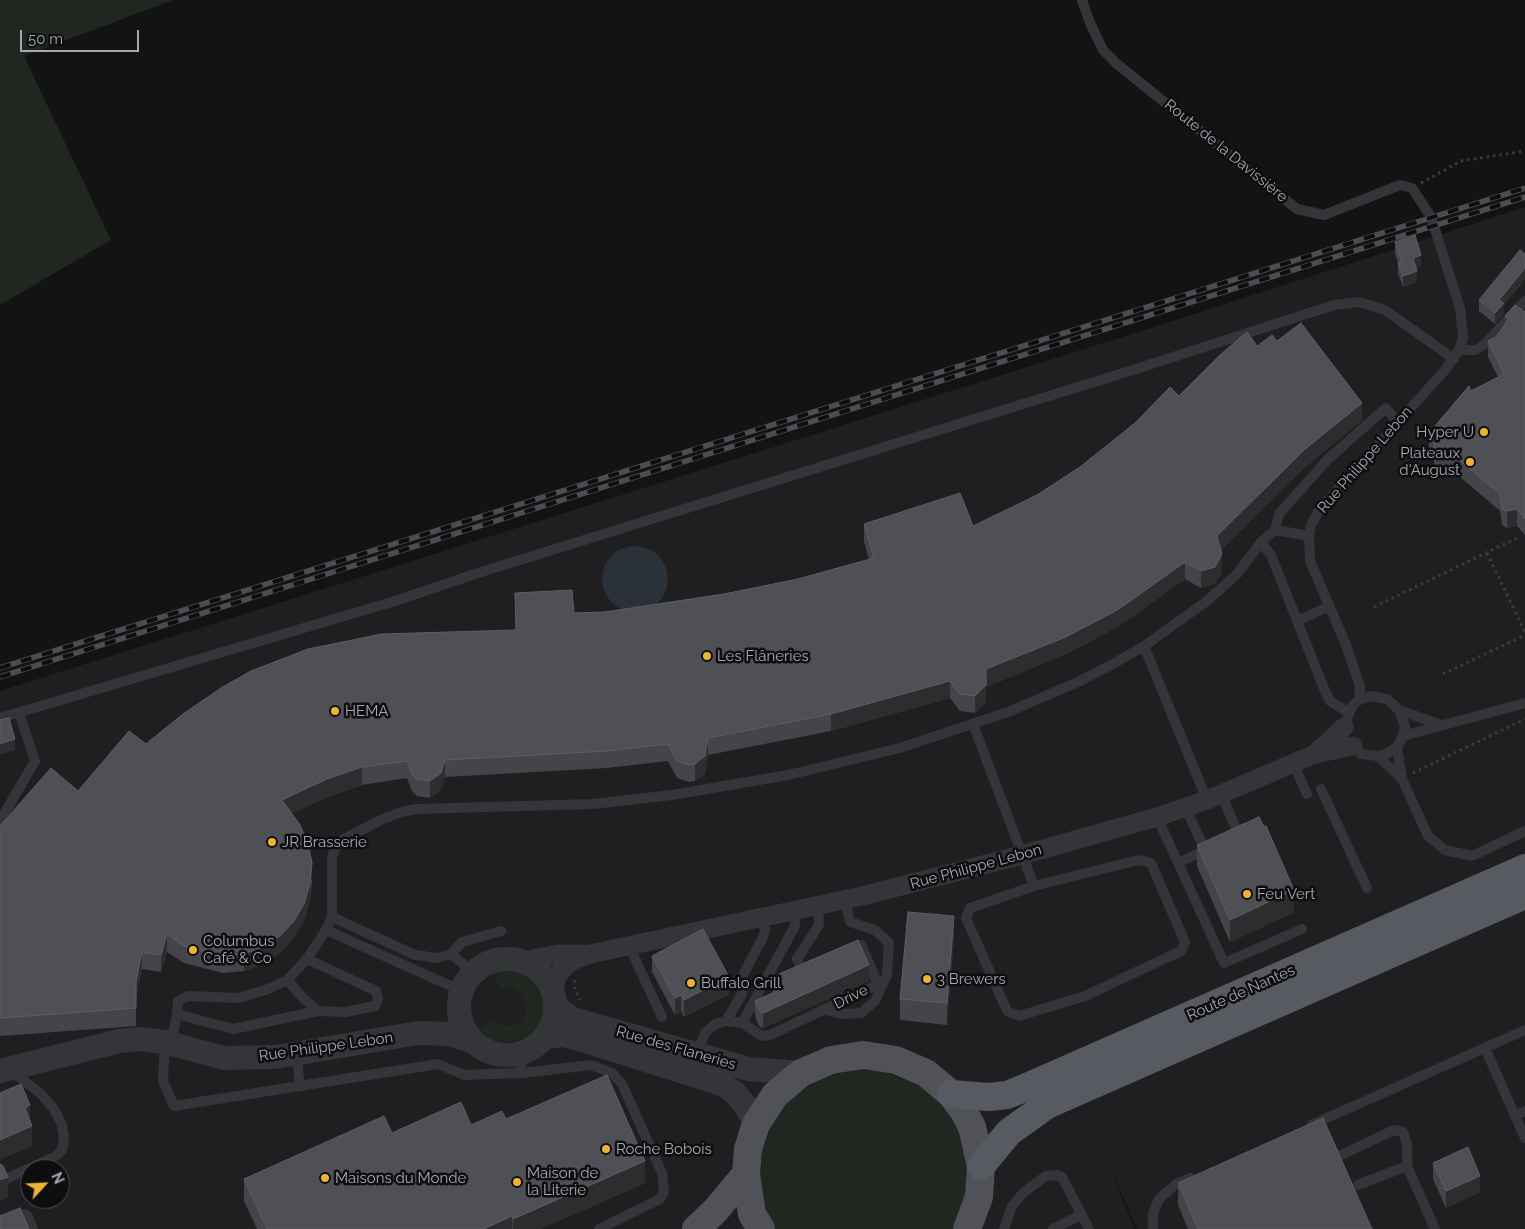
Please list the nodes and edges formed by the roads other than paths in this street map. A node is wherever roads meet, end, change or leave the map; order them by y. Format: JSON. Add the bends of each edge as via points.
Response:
{"nodes":[{"id":1,"x":1082,"y":0,"type":"edge"},
{"id":2,"x":1525,"y":301,"type":"edge"},
{"id":3,"x":1456,"y":355,"type":"junction"},
{"id":4,"x":1397,"y":422,"type":"junction"},
{"id":5,"x":1275,"y":530,"type":"junction"},
{"id":6,"x":1309,"y":536,"type":"junction"},
{"id":7,"x":1261,"y":542,"type":"junction"},
{"id":8,"x":1330,"y":606,"type":"junction"},
{"id":9,"x":1299,"y":620,"type":"junction"},
{"id":10,"x":1346,"y":645,"type":"junction"},
{"id":11,"x":1144,"y":646,"type":"junction"},
{"id":12,"x":1372,"y":696,"type":"junction"},
{"id":13,"x":1359,"y":700,"type":"junction"},
{"id":14,"x":1525,"y":703,"type":"edge"},
{"id":15,"x":1399,"y":710,"type":"junction"},
{"id":16,"x":19,"y":713,"type":"junction"},
{"id":17,"x":0,"y":718,"type":"edge"},
{"id":18,"x":972,"y":724,"type":"junction"},
{"id":19,"x":1442,"y":725,"type":"junction"},
{"id":20,"x":1348,"y":732,"type":"junction"},
{"id":21,"x":1403,"y":736,"type":"junction"},
{"id":22,"x":1397,"y":747,"type":"junction"},
{"id":23,"x":1378,"y":756,"type":"junction"},
{"id":24,"x":1293,"y":763,"type":"junction"},
{"id":25,"x":1406,"y":777,"type":"junction"},
{"id":26,"x":1321,"y":789,"type":"dead end"},
{"id":27,"x":1307,"y":794,"type":"dead end"},
{"id":28,"x":1214,"y":797,"type":"junction"},
{"id":29,"x":1185,"y":807,"type":"junction"},
{"id":30,"x":1157,"y":817,"type":"junction"},
{"id":31,"x":0,"y":821,"type":"edge"},
{"id":32,"x":1525,"y":831,"type":"edge"},
{"id":33,"x":1205,"y":850,"type":"junction"},
{"id":34,"x":1022,"y":856,"type":"junction"},
{"id":35,"x":1178,"y":863,"type":"junction"},
{"id":36,"x":1525,"y":868,"type":"edge"},
{"id":37,"x":1034,"y":886,"type":"junction"},
{"id":38,"x":1367,"y":888,"type":"dead end"},
{"id":39,"x":1525,"y":895,"type":"edge"},
{"id":40,"x":845,"y":900,"type":"junction"},
{"id":41,"x":818,"y":905,"type":"junction"},
{"id":42,"x":794,"y":911,"type":"junction"},
{"id":43,"x":332,"y":917,"type":"junction"},
{"id":44,"x":762,"y":918,"type":"junction"},
{"id":45,"x":1302,"y":929,"type":"dead end"},
{"id":46,"x":326,"y":930,"type":"junction"},
{"id":47,"x":501,"y":931,"type":"dead end"},
{"id":48,"x":629,"y":946,"type":"junction"},
{"id":49,"x":451,"y":954,"type":"junction"},
{"id":50,"x":590,"y":954,"type":"junction"},
{"id":51,"x":838,"y":956,"type":"edge"},
{"id":52,"x":307,"y":959,"type":"junction"},
{"id":53,"x":522,"y":962,"type":"junction"},
{"id":54,"x":822,"y":964,"type":"edge"},
{"id":55,"x":287,"y":980,"type":"junction"},
{"id":56,"x":465,"y":991,"type":"junction"},
{"id":57,"x":554,"y":998,"type":"junction"},
{"id":58,"x":826,"y":1010,"type":"junction"},
{"id":59,"x":318,"y":1011,"type":"junction"},
{"id":60,"x":177,"y":1014,"type":"junction"},
{"id":61,"x":662,"y":1017,"type":"dead end"},
{"id":62,"x":726,"y":1021,"type":"junction"},
{"id":63,"x":742,"y":1023,"type":"junction"},
{"id":64,"x":1525,"y":1030,"type":"edge"},
{"id":65,"x":418,"y":1033,"type":"junction"},
{"id":66,"x":544,"y":1038,"type":"junction"},
{"id":67,"x":168,"y":1042,"type":"junction"},
{"id":68,"x":474,"y":1042,"type":"junction"},
{"id":69,"x":1485,"y":1048,"type":"junction"},
{"id":70,"x":697,"y":1053,"type":"junction"},
{"id":71,"x":296,"y":1054,"type":"junction"},
{"id":72,"x":521,"y":1063,"type":"junction"},
{"id":73,"x":4,"y":1070,"type":"edge"},
{"id":74,"x":801,"y":1073,"type":"junction"},
{"id":75,"x":300,"y":1086,"type":"junction"},
{"id":76,"x":951,"y":1094,"type":"junction"},
{"id":77,"x":1520,"y":1113,"type":"edge"},
{"id":78,"x":756,"y":1124,"type":"junction"},
{"id":79,"x":1303,"y":1128,"type":"edge"},
{"id":80,"x":1525,"y":1138,"type":"edge"},
{"id":81,"x":1338,"y":1156,"type":"edge"},
{"id":82,"x":981,"y":1166,"type":"junction"},
{"id":83,"x":1407,"y":1166,"type":"junction"},
{"id":84,"x":1203,"y":1172,"type":"edge"},
{"id":85,"x":746,"y":1174,"type":"junction"},
{"id":86,"x":4,"y":1180,"type":"edge"},
{"id":87,"x":1358,"y":1185,"type":"dead end"},
{"id":88,"x":1082,"y":1214,"type":"junction"},
{"id":89,"x":0,"y":1222,"type":"edge"},
{"id":90,"x":33,"y":1229,"type":"edge"},
{"id":91,"x":599,"y":1229,"type":"edge"},
{"id":92,"x":696,"y":1229,"type":"edge"},
{"id":93,"x":761,"y":1229,"type":"edge"},
{"id":94,"x":967,"y":1229,"type":"edge"},
{"id":95,"x":1004,"y":1229,"type":"edge"},
{"id":96,"x":1053,"y":1229,"type":"edge"},
{"id":97,"x":1089,"y":1229,"type":"edge"},
{"id":98,"x":1153,"y":1229,"type":"edge"},
{"id":99,"x":1435,"y":1229,"type":"edge"}],
"edges":[{"from":1,"to":3,"type":"lane","name":"Route de la Davissière","via":[[1103,50],[1297,209],[1324,215],[1390,187],[1412,188],[1431,217],[1460,308],[1463,338]]},
{"from":2,"to":3,"type":"lane","via":[[1486,343],[1476,350]]},
{"from":3,"to":4,"type":"lane","name":"Rue Philippe Lebon"},
{"from":3,"to":16,"type":"lane","via":[[1385,310],[1359,302],[1334,305],[420,593]]},
{"from":4,"to":5,"type":"lane","via":[[1386,408],[1328,459],[1279,514]]},
{"from":4,"to":6,"type":"lane","name":"Rue Philippe Lebon","via":[[1320,509]]},
{"from":5,"to":6,"type":"lane"},
{"from":5,"to":7,"type":"lane"},
{"from":6,"to":8,"type":"lane","name":"Rue Philippe Lebon","via":[[1310,561]]},
{"from":7,"to":9,"type":"lane","via":[[1271,554]]},
{"from":7,"to":11,"type":"lane","via":[[1237,574],[1207,601]]},
{"from":8,"to":9,"type":"lane"},
{"from":8,"to":10,"type":"lane","name":"Rue Philippe Lebon"},
{"from":9,"to":20,"type":"lane","via":[[1325,691]]},
{"from":10,"to":12,"type":"lane"},
{"from":10,"to":13,"type":"lane","name":"Rue Philippe Lebon","via":[[1360,686]]},
{"from":11,"to":18,"type":"lane","via":[[1078,682]]},
{"from":11,"to":28,"type":"lane"},
{"from":12,"to":13,"type":"lane"},
{"from":12,"to":15,"type":"lane","via":[[1388,699]]},
{"from":13,"to":20,"type":"lane"},
{"from":14,"to":19,"type":"lane"},
{"from":15,"to":19,"type":"lane"},
{"from":15,"to":21,"type":"lane"},
{"from":16,"to":17,"type":"lane"},
{"from":16,"to":31,"type":"lane","via":[[35,761]]},
{"from":18,"to":34,"type":"lane"},
{"from":18,"to":43,"type":"lane","via":[[900,748],[788,776],[672,795],[594,804],[401,812],[365,827],[342,840],[335,848],[332,858]]},
{"from":19,"to":21,"type":"lane"},
{"from":20,"to":23,"type":"lane","via":[[1361,754]]},
{"from":20,"to":24,"type":"street","name":"Rue Philippe Lebon","via":[[1315,754]]},
{"from":21,"to":22,"type":"lane"},
{"from":22,"to":23,"type":"lane"},
{"from":22,"to":25,"type":"lane"},
{"from":23,"to":25,"type":"lane"},
{"from":24,"to":27,"type":"lane"},
{"from":24,"to":28,"type":"street","name":"Rue Philippe Lebon"},
{"from":25,"to":32,"type":"lane","via":[[1428,836],[1444,850],[1472,856]]},
{"from":26,"to":38,"type":"lane"},
{"from":28,"to":29,"type":"street","name":"Rue Philippe Lebon"},
{"from":28,"to":33,"type":"lane","via":[[1239,835]]},
{"from":29,"to":30,"type":"street","name":"Rue Philippe Lebon"},
{"from":29,"to":33,"type":"lane"},
{"from":30,"to":34,"type":"street","name":"Rue Philippe Lebon"},
{"from":30,"to":35,"type":"lane"},
{"from":33,"to":35,"type":"lane"},
{"from":34,"to":37,"type":"lane"},
{"from":34,"to":40,"type":"street","name":"Rue Philippe Lebon"},
{"from":35,"to":45,"type":"lane","via":[[1224,963]]},
{"from":36,"to":76,"type":"highway","name":"Route de Nantes","via":[[1007,1095]]},
{"from":37,"to":37,"type":"lane","via":[[970,908],[966,918],[1007,1011],[1019,1016],[1084,996],[1181,951],[1185,942],[1151,863],[1139,860]]},
{"from":39,"to":82,"type":"highway","name":"Route de Nantes","via":[[1047,1105],[1009,1132]]},
{"from":40,"to":41,"type":"street","name":"Rue Philippe Lebon"},
{"from":40,"to":58,"type":"lane","via":[[850,922],[875,930],[889,943],[887,975],[875,1001],[861,1014]]},
{"from":41,"to":42,"type":"street","name":"Rue Philippe Lebon"},
{"from":41,"to":54,"type":"lane","via":[[819,926],[797,959],[806,971]]},
{"from":42,"to":44,"type":"street","name":"Rue Philippe Lebon"},
{"from":42,"to":63,"type":"lane","via":[[795,926]]},
{"from":43,"to":46,"type":"lane"},
{"from":43,"to":49,"type":"lane","via":[[414,955],[437,958]]},
{"from":44,"to":48,"type":"street","name":"Rue Philippe Lebon"},
{"from":44,"to":62,"type":"lane","via":[[763,937],[743,975],[742,994]]},
{"from":46,"to":52,"type":"lane"},
{"from":46,"to":56,"type":"lane"},
{"from":47,"to":49,"type":"lane","via":[[462,942]]},
{"from":48,"to":50,"type":"street","name":"Rue Philippe Lebon"},
{"from":48,"to":61,"type":"lane"},
{"from":49,"to":56,"type":"lane"},
{"from":50,"to":53,"type":"street","name":"Rue Philippe Lebon","via":[[558,954]]},
{"from":50,"to":57,"type":"street","name":"Rue Philippe Lebon","via":[[572,961],[560,972]]},
{"from":51,"to":58,"type":"lane","name":"Drive","via":[[861,945],[878,984]]},
{"from":52,"to":55,"type":"lane"},
{"from":52,"to":59,"type":"lane","via":[[376,991],[378,999],[375,1006],[345,1012]]},
{"from":53,"to":56,"type":"street","via":[[501,960],[482,966]]},
{"from":53,"to":57,"type":"street","via":[[540,972]]},
{"from":55,"to":59,"type":"lane"},
{"from":55,"to":60,"type":"lane","via":[[239,998],[188,996],[178,1001]]},
{"from":56,"to":65,"type":"street","name":"Rue Philippe Lebon"},
{"from":56,"to":68,"type":"street","via":[[462,1022]]},
{"from":57,"to":66,"type":"street","via":[[554,1018]]},
{"from":57,"to":70,"type":"street","name":"Rue des Flaneries","via":[[573,1019]]},
{"from":58,"to":63,"type":"lane","via":[[770,1035],[762,1036]]},
{"from":59,"to":60,"type":"lane","via":[[233,1029]]},
{"from":60,"to":67,"type":"lane"},
{"from":62,"to":63,"type":"lane"},
{"from":62,"to":70,"type":"lane","via":[[715,1024],[705,1033]]},
{"from":64,"to":69,"type":"lane"},
{"from":65,"to":68,"type":"street","name":"Rue Philippe Lebon","via":[[450,1034]]},
{"from":65,"to":71,"type":"street","name":"Rue Philippe Lebon"},
{"from":66,"to":72,"type":"street"},
{"from":66,"to":78,"type":"street","name":"Rue des Flaneries","via":[[562,1035],[576,1038],[722,1084],[745,1105]]},
{"from":67,"to":71,"type":"street","name":"Rue Philippe Lebon","via":[[224,1058]]},
{"from":67,"to":73,"type":"street","name":"Rue Philippe Lebon","via":[[120,1041]]},
{"from":67,"to":75,"type":"lane","via":[[163,1081],[174,1106]]},
{"from":68,"to":72,"type":"street"},
{"from":69,"to":77,"type":"lane"},
{"from":69,"to":79,"type":"lane"},
{"from":70,"to":74,"type":"street","name":"Rue des Flaneries","via":[[749,1069]]},
{"from":71,"to":75,"type":"lane"},
{"from":72,"to":75,"type":"lane","via":[[464,1075],[438,1064]]},
{"from":72,"to":91,"type":"lane","via":[[591,1065],[612,1073],[622,1084],[662,1173],[664,1191],[660,1199]]},
{"from":73,"to":86,"type":"lane","via":[[40,1093],[54,1109],[64,1137],[62,1150],[56,1156]]},
{"from":74,"to":76,"type":"main road","via":[[831,1060],[863,1055],[896,1060],[926,1073]]},
{"from":74,"to":78,"type":"main road","via":[[775,1095]]},
{"from":76,"to":82,"type":"main road","via":[[972,1128]]},
{"from":77,"to":80,"type":"lane"},
{"from":78,"to":85,"type":"main road","via":[[748,1149]]},
{"from":81,"to":83,"type":"lane","via":[[1394,1130],[1403,1132]]},
{"from":82,"to":94,"type":"main road","via":[[979,1197]]},
{"from":83,"to":87,"type":"lane"},
{"from":83,"to":99,"type":"lane"},
{"from":84,"to":98,"type":"lane","via":[[1176,1184],[1159,1199],[1153,1213]]},
{"from":85,"to":92,"type":"main road","via":[[716,1211]]},
{"from":85,"to":93,"type":"main road","via":[[752,1214]]},
{"from":88,"to":95,"type":"lane","via":[[1062,1177],[1046,1176],[1024,1192],[1012,1206]]},
{"from":88,"to":96,"type":"lane"},
{"from":88,"to":97,"type":"lane"},
{"from":89,"to":90,"type":"lane","via":[[19,1214],[27,1215]]}]}
